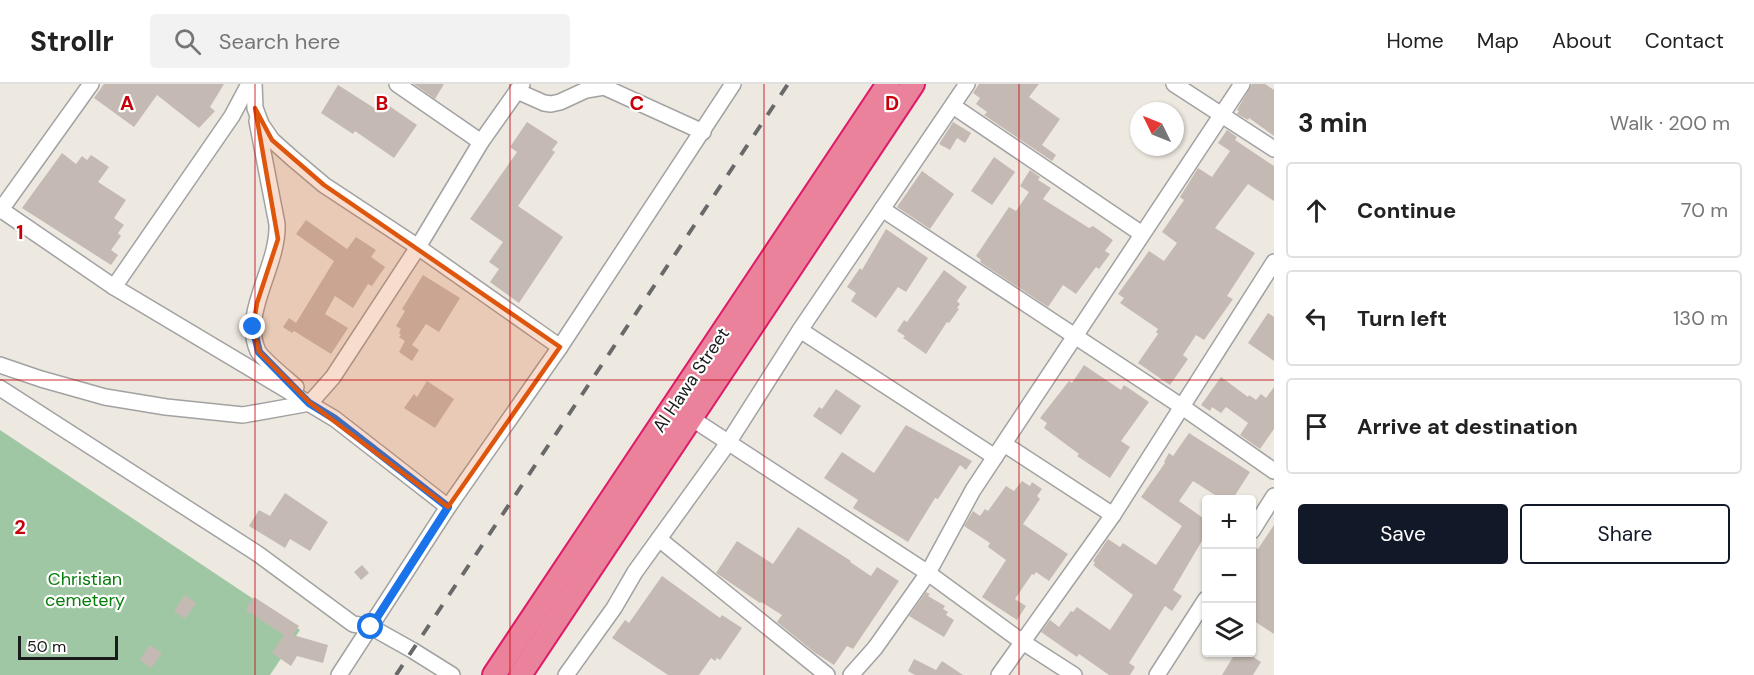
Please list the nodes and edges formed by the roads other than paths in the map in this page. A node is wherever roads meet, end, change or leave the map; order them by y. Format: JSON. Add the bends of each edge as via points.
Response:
{"nodes":[{"id":1,"x":91,"y":84,"type":"edge"},
{"id":2,"x":249,"y":84,"type":"edge"},
{"id":3,"x":254,"y":84,"type":"edge"},
{"id":4,"x":397,"y":84,"type":"edge"},
{"id":5,"x":733,"y":84,"type":"edge"},
{"id":6,"x":888,"y":84,"type":"edge"},
{"id":7,"x":913,"y":84,"type":"edge"},
{"id":8,"x":967,"y":84,"type":"edge"},
{"id":9,"x":1174,"y":84,"type":"edge"},
{"id":10,"x":1242,"y":84,"type":"edge"},
{"id":11,"x":519,"y":87,"type":"edge"},
{"id":12,"x":953,"y":106,"type":"junction"},
{"id":13,"x":255,"y":108,"type":"junction"},
{"id":14,"x":1222,"y":115,"type":"junction"},
{"id":15,"x":703,"y":132,"type":"junction"},
{"id":16,"x":481,"y":142,"type":"junction"},
{"id":17,"x":1274,"y":149,"type":"edge"},
{"id":18,"x":882,"y":209,"type":"junction"},
{"id":19,"x":0,"y":210,"type":"edge"},
{"id":20,"x":1142,"y":234,"type":"junction"},
{"id":21,"x":418,"y":247,"type":"junction"},
{"id":22,"x":1274,"y":262,"type":"edge"},
{"id":23,"x":114,"y":287,"type":"junction"},
{"id":24,"x":800,"y":330,"type":"junction"},
{"id":25,"x":1075,"y":337,"type":"junction"},
{"id":26,"x":560,"y":347,"type":"junction"},
{"id":27,"x":0,"y":365,"type":"edge"},
{"id":28,"x":0,"y":388,"type":"edge"},
{"id":29,"x":309,"y":403,"type":"junction"},
{"id":30,"x":1181,"y":406,"type":"junction"},
{"id":31,"x":691,"y":418,"type":"junction"},
{"id":32,"x":728,"y":443,"type":"junction"},
{"id":33,"x":999,"y":451,"type":"junction"},
{"id":34,"x":1274,"y":471,"type":"edge"},
{"id":35,"x":1274,"y":496,"type":"edge"},
{"id":36,"x":448,"y":507,"type":"junction"},
{"id":37,"x":1113,"y":515,"type":"junction"},
{"id":38,"x":1256,"y":523,"type":"edge"},
{"id":39,"x":659,"y":539,"type":"junction"},
{"id":40,"x":928,"y":573,"type":"junction"},
{"id":41,"x":1203,"y":603,"type":"edge"},
{"id":42,"x":371,"y":627,"type":"junction"},
{"id":43,"x":1021,"y":641,"type":"junction"},
{"id":44,"x":339,"y":675,"type":"edge"},
{"id":45,"x":452,"y":675,"type":"edge"},
{"id":46,"x":494,"y":675,"type":"edge"},
{"id":47,"x":520,"y":675,"type":"edge"},
{"id":48,"x":566,"y":675,"type":"edge"},
{"id":49,"x":827,"y":675,"type":"edge"},
{"id":50,"x":851,"y":675,"type":"edge"},
{"id":51,"x":999,"y":675,"type":"edge"},
{"id":52,"x":1074,"y":675,"type":"edge"},
{"id":53,"x":1157,"y":675,"type":"edge"}],
"edges":[{"from":1,"to":19,"type":"street"},
{"from":2,"to":23,"type":"street","via":[[232,116]]},
{"from":3,"to":13,"type":"street"},
{"from":4,"to":16,"type":"street"},
{"from":5,"to":15,"type":"street"},
{"from":6,"to":46,"type":"highway","name":"Al Hawa Street"},
{"from":7,"to":31,"type":"highway","name":"Al Hawa Street"},
{"from":8,"to":12,"type":"street"},
{"from":9,"to":14,"type":"street"},
{"from":10,"to":14,"type":"street"},
{"from":11,"to":15,"type":"street","via":[[551,104],[604,87]]},
{"from":11,"to":16,"type":"street"},
{"from":12,"to":18,"type":"street"},
{"from":12,"to":20,"type":"street"},
{"from":13,"to":21,"type":"street","via":[[272,140],[292,158],[324,185]]},
{"from":13,"to":29,"type":"street","via":[[278,239],[253,327],[259,352]]},
{"from":14,"to":17,"type":"street"},
{"from":14,"to":20,"type":"street"},
{"from":15,"to":26,"type":"street"},
{"from":16,"to":21,"type":"street"},
{"from":18,"to":24,"type":"street"},
{"from":18,"to":25,"type":"street"},
{"from":19,"to":23,"type":"street"},
{"from":20,"to":25,"type":"street"},
{"from":21,"to":26,"type":"street"},
{"from":21,"to":29,"type":"street","via":[[333,377]]},
{"from":22,"to":30,"type":"street"},
{"from":23,"to":29,"type":"street"},
{"from":24,"to":32,"type":"street"},
{"from":24,"to":33,"type":"street"},
{"from":25,"to":30,"type":"street"},
{"from":25,"to":33,"type":"street"},
{"from":26,"to":36,"type":"street"},
{"from":27,"to":29,"type":"street","via":[[105,397],[166,407],[243,415]]},
{"from":28,"to":42,"type":"street","via":[[258,554],[353,624]]},
{"from":29,"to":36,"type":"street"},
{"from":30,"to":34,"type":"street"},
{"from":30,"to":37,"type":"street"},
{"from":31,"to":32,"type":"street"},
{"from":31,"to":47,"type":"highway","name":"Al Hawa Street"},
{"from":32,"to":39,"type":"street"},
{"from":32,"to":40,"type":"street"},
{"from":33,"to":37,"type":"street"},
{"from":33,"to":40,"type":"street"},
{"from":35,"to":38,"type":"street"},
{"from":36,"to":42,"type":"street"},
{"from":37,"to":43,"type":"street"},
{"from":39,"to":48,"type":"street"},
{"from":39,"to":49,"type":"street"},
{"from":40,"to":43,"type":"street"},
{"from":40,"to":50,"type":"street"},
{"from":41,"to":53,"type":"street"},
{"from":42,"to":44,"type":"street"},
{"from":42,"to":45,"type":"street"},
{"from":43,"to":51,"type":"street"},
{"from":43,"to":52,"type":"street"}]}
